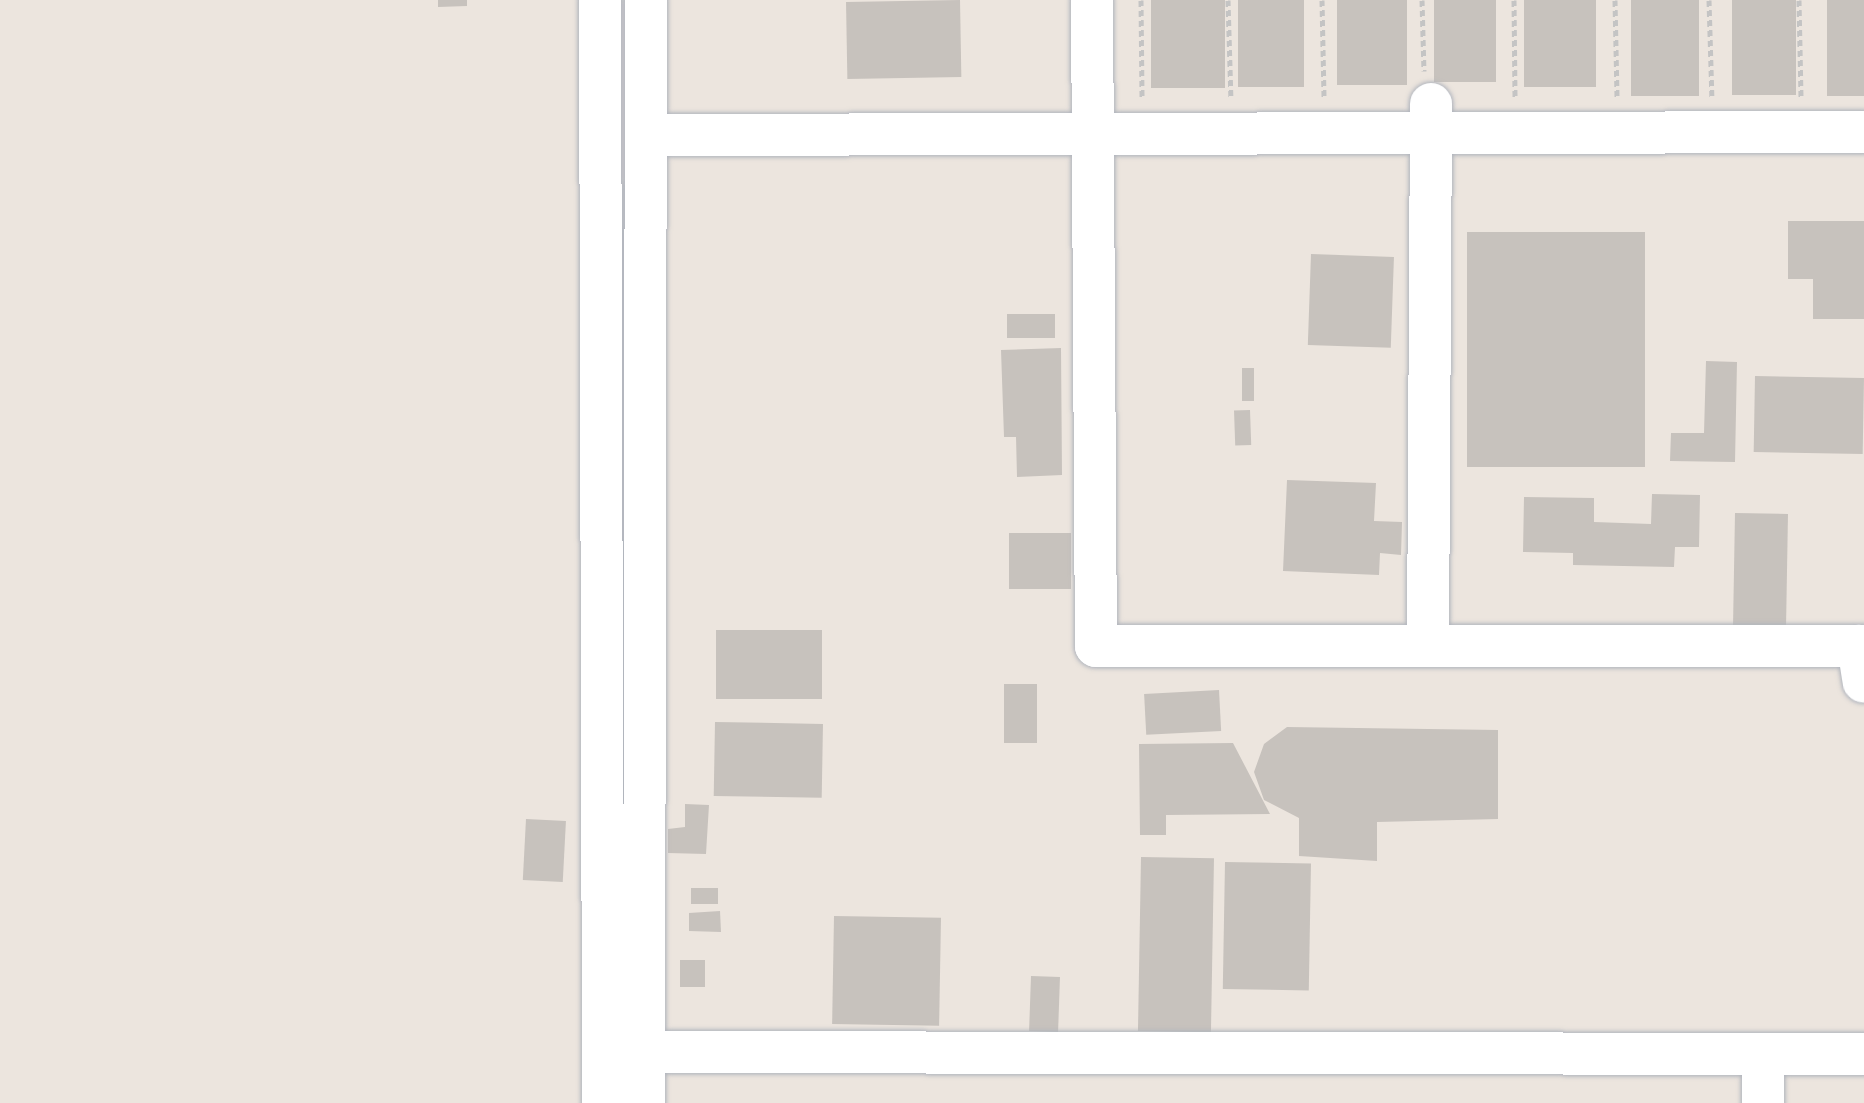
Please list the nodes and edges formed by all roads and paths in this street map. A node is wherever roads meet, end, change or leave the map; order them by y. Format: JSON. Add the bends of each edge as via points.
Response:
{"nodes":[{"id":1,"x":600,"y":0,"type":"edge"},
{"id":2,"x":646,"y":0,"type":"edge"},
{"id":3,"x":1092,"y":0,"type":"edge"},
{"id":4,"x":1228,"y":0,"type":"edge"},
{"id":5,"x":1322,"y":0,"type":"edge"},
{"id":6,"x":1422,"y":0,"type":"edge"},
{"id":7,"x":1514,"y":0,"type":"edge"},
{"id":8,"x":1615,"y":0,"type":"edge"},
{"id":9,"x":1709,"y":0,"type":"edge"},
{"id":10,"x":1799,"y":0,"type":"edge"},
{"id":11,"x":1801,"y":101,"type":"dead end"},
{"id":12,"x":1618,"y":102,"type":"dead end"},
{"id":13,"x":1712,"y":102,"type":"dead end"},
{"id":14,"x":1515,"y":103,"type":"dead end"},
{"id":15,"x":1324,"y":104,"type":"dead end"},
{"id":16,"x":1428,"y":104,"type":"junction"},
{"id":17,"x":1231,"y":105,"type":"dead end"},
{"id":18,"x":1864,"y":132,"type":"edge"},
{"id":19,"x":1093,"y":134,"type":"junction"},
{"id":20,"x":646,"y":135,"type":"junction"},
{"id":21,"x":1428,"y":646,"type":"junction"},
{"id":22,"x":1862,"y":658,"type":"edge"},
{"id":23,"x":603,"y":1052,"type":"junction"},
{"id":24,"x":644,"y":1052,"type":"junction"},
{"id":25,"x":1763,"y":1054,"type":"junction"},
{"id":26,"x":1864,"y":1054,"type":"edge"},
{"id":27,"x":603,"y":1103,"type":"edge"},
{"id":28,"x":644,"y":1103,"type":"edge"},
{"id":29,"x":1763,"y":1103,"type":"edge"}],
"edges":[{"from":1,"to":23,"type":"street"},
{"from":2,"to":20,"type":"street"},
{"from":3,"to":19,"type":"street"},
{"from":4,"to":17,"type":"path"},
{"from":5,"to":15,"type":"path"},
{"from":6,"to":16,"type":"path"},
{"from":7,"to":14,"type":"path"},
{"from":8,"to":12,"type":"path"},
{"from":9,"to":13,"type":"path"},
{"from":10,"to":11,"type":"path"},
{"from":16,"to":18,"type":"street"},
{"from":16,"to":19,"type":"street"},
{"from":16,"to":21,"type":"street"},
{"from":19,"to":20,"type":"street"},
{"from":19,"to":21,"type":"street","via":[[1096,646]]},
{"from":20,"to":24,"type":"street"},
{"from":21,"to":22,"type":"street"},
{"from":23,"to":24,"type":"street"},
{"from":23,"to":27,"type":"street"},
{"from":24,"to":25,"type":"street"},
{"from":24,"to":28,"type":"street"},
{"from":25,"to":26,"type":"street"},
{"from":25,"to":29,"type":"street"}]}
